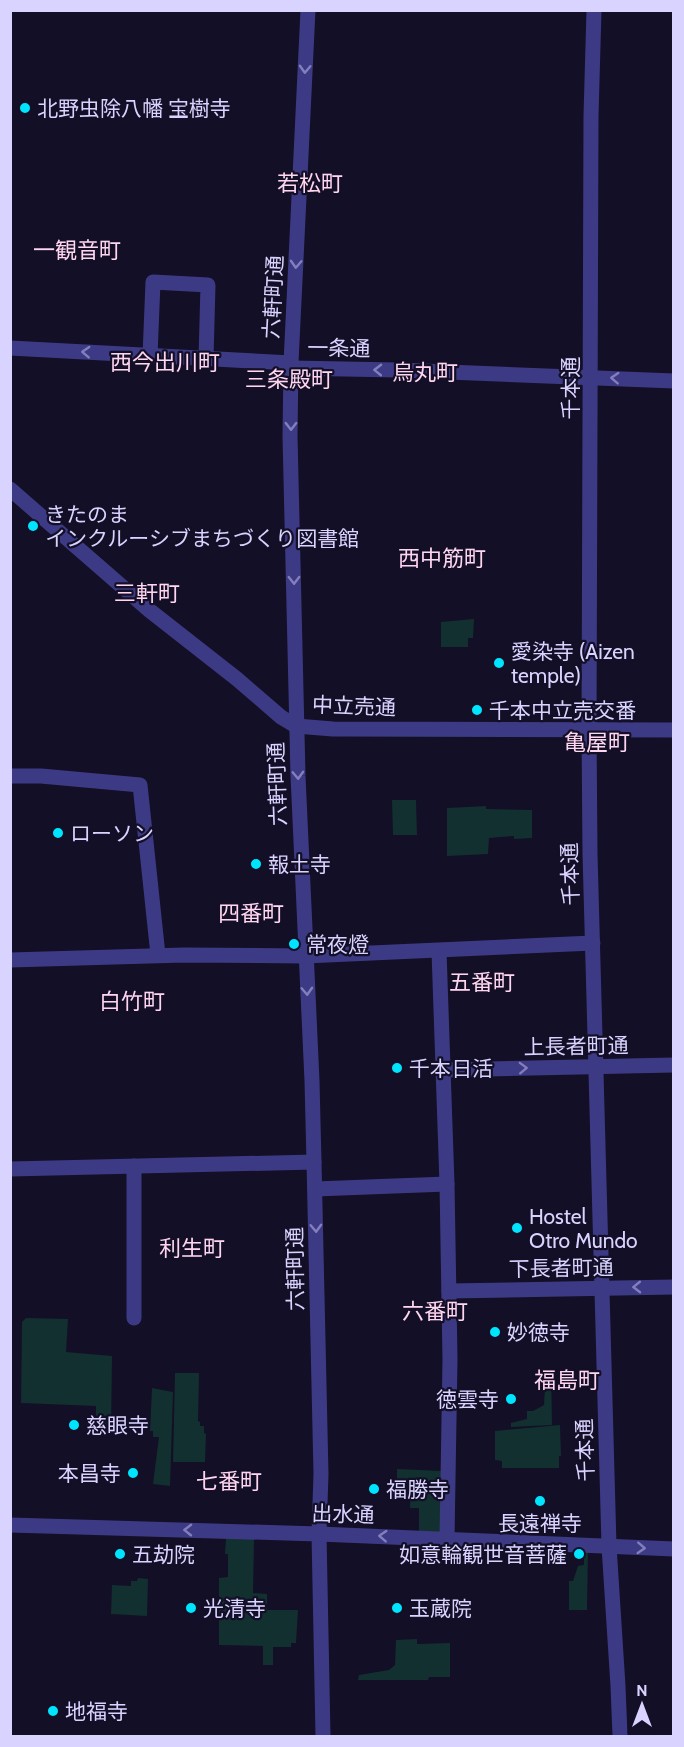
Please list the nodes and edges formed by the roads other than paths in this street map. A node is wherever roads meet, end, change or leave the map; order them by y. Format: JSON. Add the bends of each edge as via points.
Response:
{"nodes":[{"id":1,"x":308,"y":10,"type":"edge"},
{"id":2,"x":594,"y":10,"type":"edge"},
{"id":3,"x":10,"y":348,"type":"edge"},
{"id":4,"x":150,"y":356,"type":"junction"},
{"id":5,"x":206,"y":358,"type":"junction"},
{"id":6,"x":291,"y":365,"type":"junction"},
{"id":7,"x":591,"y":377,"type":"junction"},
{"id":8,"x":674,"y":381,"type":"edge"},
{"id":9,"x":10,"y":489,"type":"edge"},
{"id":10,"x":296,"y":726,"type":"junction"},
{"id":11,"x":589,"y":729,"type":"junction"},
{"id":12,"x":674,"y":730,"type":"edge"},
{"id":13,"x":10,"y":776,"type":"edge"},
{"id":14,"x":593,"y":943,"type":"junction"},
{"id":15,"x":439,"y":951,"type":"junction"},
{"id":16,"x":158,"y":955,"type":"junction"},
{"id":17,"x":305,"y":956,"type":"junction"},
{"id":18,"x":10,"y":960,"type":"edge"},
{"id":19,"x":674,"y":1065,"type":"edge"},
{"id":20,"x":595,"y":1066,"type":"junction"},
{"id":21,"x":443,"y":1071,"type":"junction"},
{"id":22,"x":314,"y":1162,"type":"junction"},
{"id":23,"x":134,"y":1166,"type":"junction"},
{"id":24,"x":10,"y":1169,"type":"edge"},
{"id":25,"x":447,"y":1184,"type":"junction"},
{"id":26,"x":315,"y":1189,"type":"junction"},
{"id":27,"x":674,"y":1287,"type":"edge"},
{"id":28,"x":601,"y":1288,"type":"junction"},
{"id":29,"x":449,"y":1291,"type":"junction"},
{"id":30,"x":134,"y":1318,"type":"dead end"},
{"id":31,"x":10,"y":1525,"type":"edge"},
{"id":32,"x":319,"y":1534,"type":"junction"},
{"id":33,"x":447,"y":1539,"type":"junction"},
{"id":34,"x":609,"y":1546,"type":"junction"},
{"id":35,"x":674,"y":1550,"type":"edge"},
{"id":36,"x":323,"y":1737,"type":"edge"},
{"id":37,"x":620,"y":1737,"type":"edge"}],
"edges":[{"from":1,"to":6,"type":"street","name":"六軒町通","one_way":true},
{"from":2,"to":7,"type":"street","name":"千本通"},
{"from":4,"to":3,"type":"street","name":"一条通","one_way":true},
{"from":4,"to":5,"type":"street","name":"一条通"},
{"from":4,"to":5,"type":"street","via":[[153,282],[208,285]]},
{"from":5,"to":6,"type":"street","name":"一条通"},
{"from":7,"to":6,"type":"street","name":"一条通","one_way":true},
{"from":6,"to":10,"type":"street","name":"六軒町通","one_way":true},
{"from":8,"to":7,"type":"street","name":"一条通","one_way":true},
{"from":7,"to":11,"type":"street","name":"千本通"},
{"from":9,"to":10,"type":"street","name":"中立売通","via":[[149,610]]},
{"from":10,"to":11,"type":"street","name":"中立売通"},
{"from":10,"to":17,"type":"street","name":"六軒町通","one_way":true},
{"from":11,"to":12,"type":"street","name":"中立売通"},
{"from":11,"to":14,"type":"street","name":"千本通"},
{"from":13,"to":16,"type":"street","via":[[140,785]]},
{"from":14,"to":15,"type":"street"},
{"from":14,"to":20,"type":"street","name":"千本通"},
{"from":15,"to":17,"type":"street"},
{"from":15,"to":21,"type":"street"},
{"from":16,"to":17,"type":"street"},
{"from":16,"to":18,"type":"street"},
{"from":17,"to":22,"type":"street","name":"六軒町通","one_way":true},
{"from":19,"to":20,"type":"street","name":"上長者町通"},
{"from":21,"to":20,"type":"street","name":"上長者町通","one_way":true},
{"from":20,"to":28,"type":"street","name":"千本通"},
{"from":21,"to":25,"type":"street"},
{"from":22,"to":23,"type":"street"},
{"from":22,"to":26,"type":"street","name":"六軒町通"},
{"from":23,"to":24,"type":"street"},
{"from":23,"to":30,"type":"street"},
{"from":25,"to":26,"type":"street"},
{"from":25,"to":29,"type":"street"},
{"from":26,"to":32,"type":"street","name":"六軒町通","one_way":true},
{"from":27,"to":28,"type":"street","name":"下長者町通","one_way":true},
{"from":28,"to":29,"type":"street","name":"下長者町通"},
{"from":28,"to":34,"type":"street","name":"千本通"},
{"from":29,"to":33,"type":"street"},
{"from":32,"to":31,"type":"street","name":"出水通","one_way":true},
{"from":33,"to":32,"type":"street","name":"出水通","one_way":true},
{"from":32,"to":36,"type":"street","name":"六軒町通"},
{"from":33,"to":34,"type":"street","name":"出水通"},
{"from":34,"to":35,"type":"street","name":"出水通","one_way":true},
{"from":34,"to":37,"type":"street","name":"千本通"}]}
